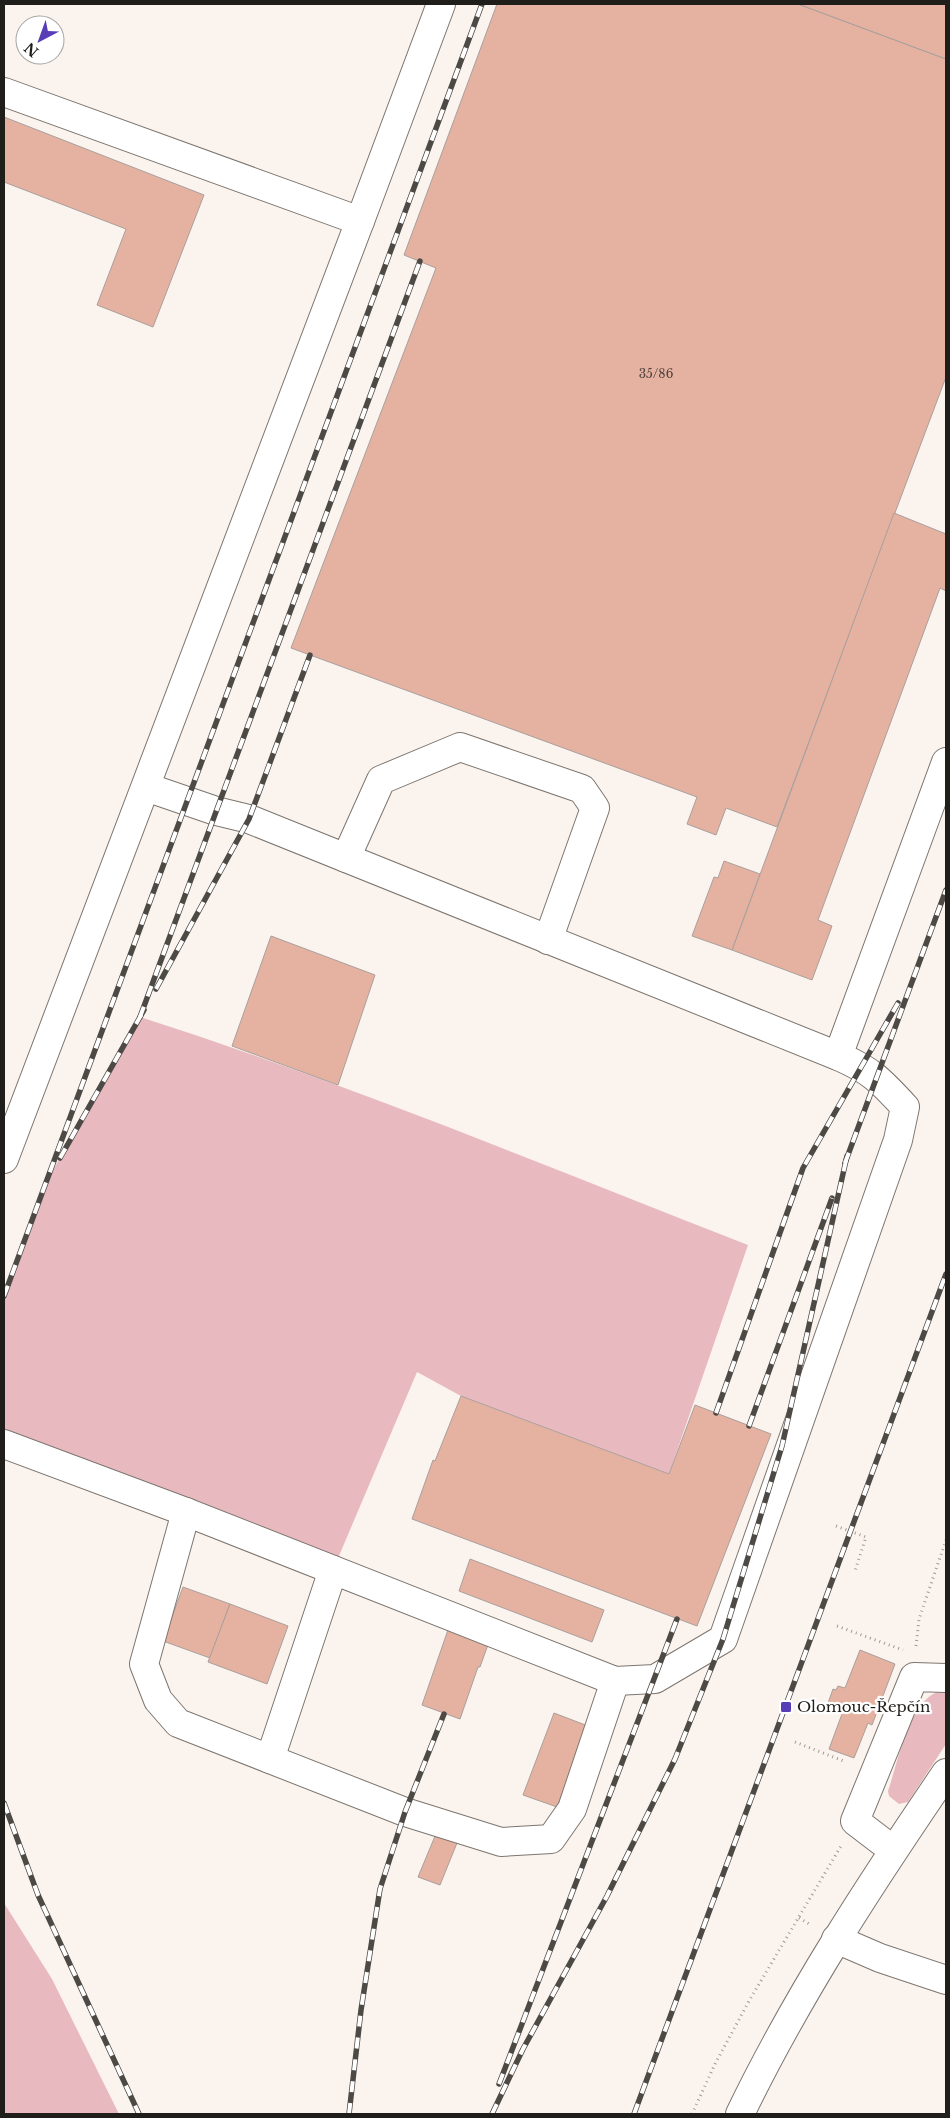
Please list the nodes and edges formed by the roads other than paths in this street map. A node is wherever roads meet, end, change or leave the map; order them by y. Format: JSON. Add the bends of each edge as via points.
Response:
{"nodes":[{"id":1,"x":440,"y":4,"type":"edge"},
{"id":2,"x":4,"y":92,"type":"edge"},
{"id":3,"x":360,"y":221,"type":"junction"},
{"id":4,"x":946,"y":762,"type":"edge"},
{"id":5,"x":146,"y":787,"type":"junction"},
{"id":6,"x":346,"y":858,"type":"junction"},
{"id":7,"x":548,"y":940,"type":"junction"},
{"id":8,"x":838,"y":1056,"type":"junction"},
{"id":9,"x":4,"y":1159,"type":"edge"},
{"id":10,"x":4,"y":1444,"type":"edge"},
{"id":11,"x":186,"y":1512,"type":"junction"},
{"id":12,"x":333,"y":1570,"type":"junction"},
{"id":13,"x":946,"y":1678,"type":"edge"},
{"id":14,"x":615,"y":1681,"type":"junction"},
{"id":15,"x":270,"y":1759,"type":"junction"},
{"id":16,"x":946,"y":1773,"type":"edge"},
{"id":17,"x":890,"y":1856,"type":"junction"},
{"id":18,"x":836,"y":1940,"type":"junction"},
{"id":19,"x":946,"y":1980,"type":"edge"},
{"id":20,"x":740,"y":2114,"type":"edge"}],
"edges":[{"from":1,"to":3,"type":"street"},
{"from":2,"to":3,"type":"street"},
{"from":3,"to":5,"type":"street"},
{"from":4,"to":8,"type":"street"},
{"from":5,"to":6,"type":"street","via":[[249,819]]},
{"from":5,"to":9,"type":"street"},
{"from":6,"to":7,"type":"street"},
{"from":6,"to":7,"type":"street","via":[[381,780],[460,747],[582,789],[595,808]]},
{"from":7,"to":8,"type":"street"},
{"from":8,"to":14,"type":"street","via":[[876,1076],[905,1107],[898,1140],[723,1639],[654,1679]]},
{"from":10,"to":11,"type":"street"},
{"from":11,"to":12,"type":"street"},
{"from":11,"to":15,"type":"street","via":[[144,1664],[158,1700],[178,1723]]},
{"from":12,"to":14,"type":"street"},
{"from":12,"to":15,"type":"street"},
{"from":13,"to":17,"type":"street","via":[[915,1666],[855,1821]]},
{"from":14,"to":15,"type":"street","via":[[572,1810],[551,1839],[501,1842],[405,1812]]},
{"from":16,"to":17,"type":"street"},
{"from":17,"to":18,"type":"street"},
{"from":18,"to":19,"type":"street"},
{"from":18,"to":20,"type":"street","via":[[776,2042]]}]}
